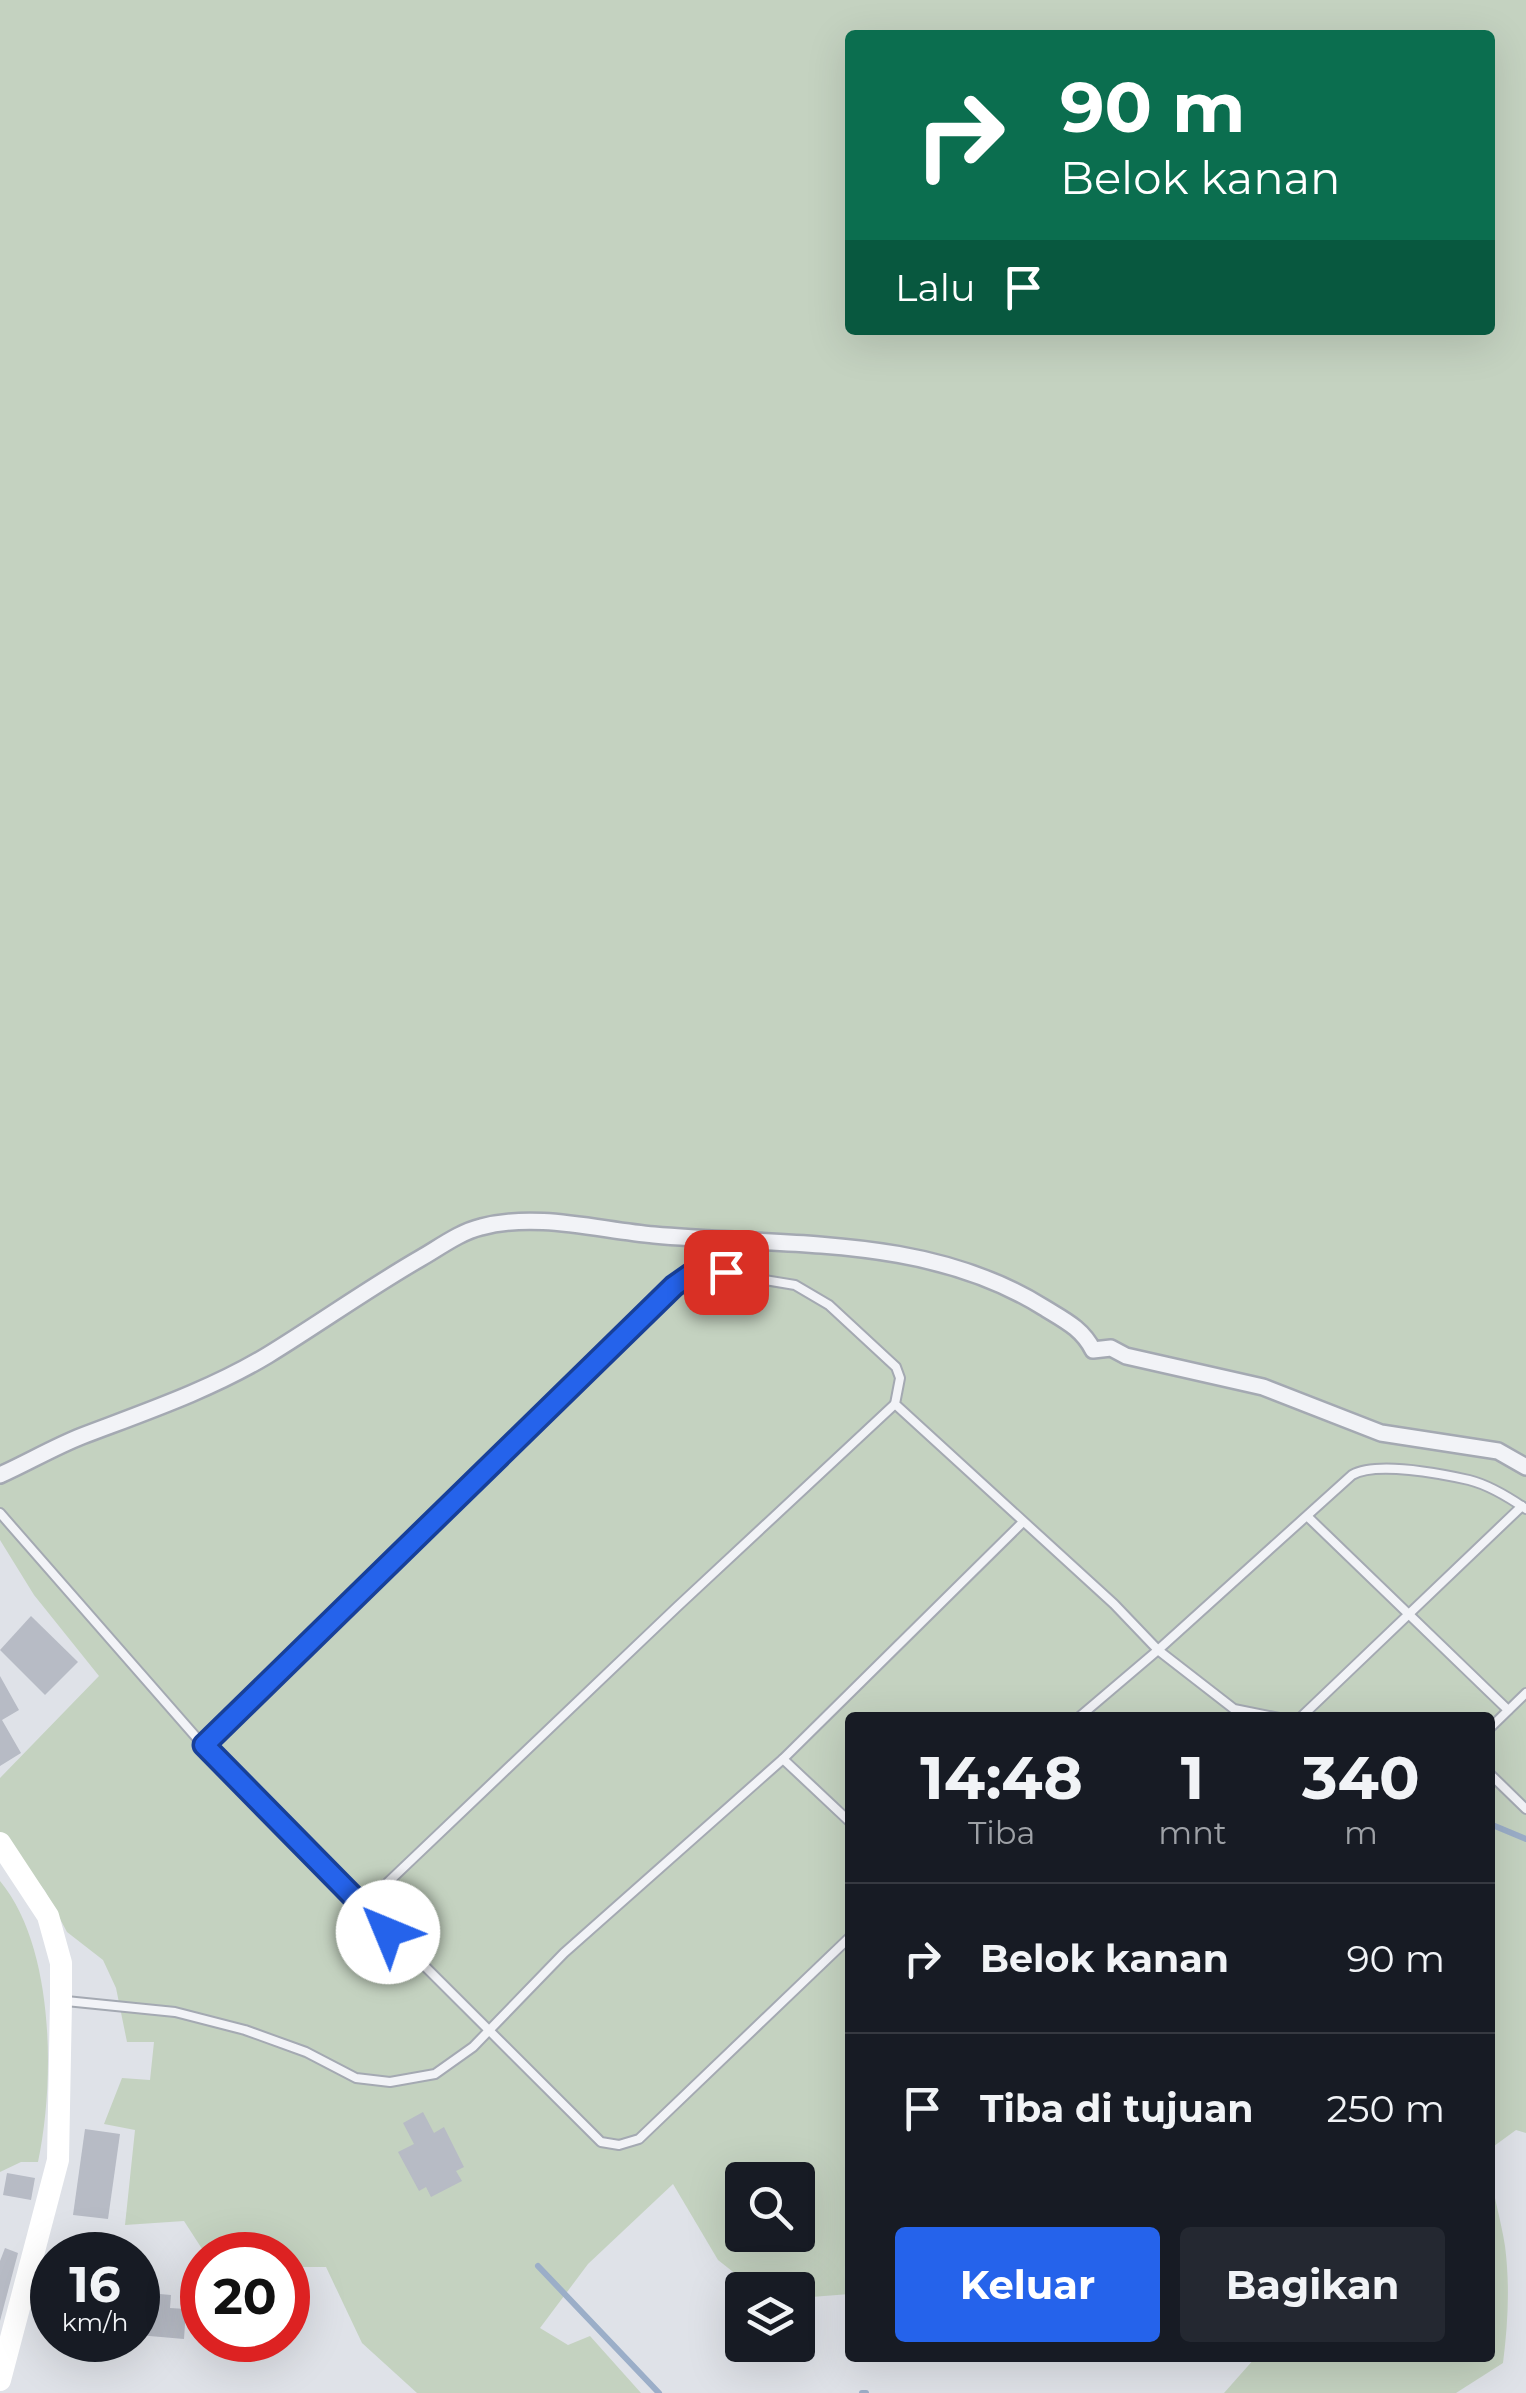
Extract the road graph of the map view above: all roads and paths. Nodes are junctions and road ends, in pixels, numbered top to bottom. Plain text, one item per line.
1 (895, 1404) junction
2 (1526, 1467) edge
3 (0, 1476) edge
4 (1524, 1507) edge
5 (0, 1513) edge
6 (1308, 1517) junction
7 (1022, 1523) junction
8 (1408, 1614) junction
9 (1158, 1650) junction
10 (1526, 1692) edge
11 (1508, 1710) junction
12 (1085, 1712) edge
13 (1249, 1712) edge
14 (1306, 1712) edge
15 (1495, 1723) edge
16 (204, 1745) junction
17 (784, 1759) junction
18 (1495, 1779) edge
19 (1526, 1808) edge
20 (845, 1817) edge
21 (0, 1843) edge
22 (362, 1907) junction
23 (845, 1942) edge
24 (62, 2001) junction
25 (488, 2031) junction
26 (0, 2380) edge

1 - 7 lane
1 - 16 lane
1 - 22 lane
2 - 3 street
4 - 6 lane
4 - 8 lane
5 - 16 lane
6 - 8 lane
6 - 9 lane
7 - 9 lane
7 - 17 lane
8 - 11 lane
8 - 14 lane
9 - 12 lane
9 - 13 lane
10 - 11 lane
11 - 15 lane
16 - 22 lane
17 - 20 lane
17 - 25 lane
18 - 19 lane
21 - 24 main road
22 - 25 lane
23 - 25 lane
24 - 25 lane
24 - 26 main road

